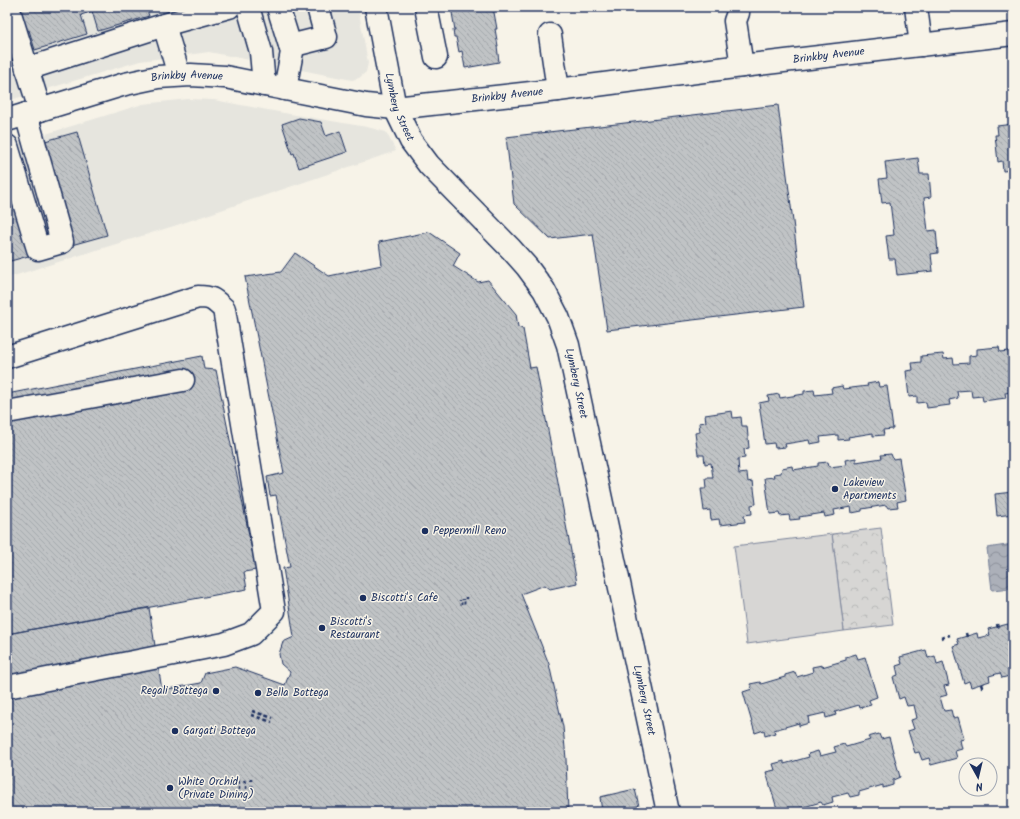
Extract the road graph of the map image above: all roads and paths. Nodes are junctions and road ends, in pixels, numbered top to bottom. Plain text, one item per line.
1 (8, 7) edge
2 (229, 7) edge
3 (248, 7) edge
4 (278, 7) edge
5 (318, 7) edge
6 (376, 7) edge
7 (426, 7) edge
8 (737, 7) edge
9 (916, 7) edge
10 (164, 25) junction
11 (1013, 34) edge
12 (550, 35) dead end
13 (920, 44) junction
14 (290, 46) junction
15 (436, 57) dead end
16 (742, 66) junction
17 (27, 69) junction
18 (179, 75) junction
19 (264, 85) junction
20 (285, 89) junction
21 (558, 90) junction
22 (395, 108) junction
23 (24, 114) edge
24 (7, 146) edge
25 (7, 357) edge
26 (183, 380) dead end
27 (7, 412) edge
28 (997, 624) dead end
29 (998, 628) dead end
30 (950, 635) dead end
31 (941, 638) dead end
32 (1011, 676) dead end
33 (1013, 681) edge
34 (981, 684) dead end
35 (7, 687) edge
36 (983, 690) dead end
37 (252, 711) dead end
38 (251, 715) dead end
39 (273, 718) dead end
40 (272, 722) dead end
41 (668, 812) edge

1 - 17 street
2 - 10 street
3 - 19 street
4 - 14 street
5 - 14 street
6 - 22 street, Lymbery Street
7 - 15 street
8 - 16 street
9 - 13 street
10 - 17 street
10 - 18 street
11 - 13 street, Brinkby Avenue
12 - 21 street
13 - 16 street, Brinkby Avenue
14 - 20 street
16 - 21 street, Brinkby Avenue
17 - 23 street
18 - 19 street, Brinkby Avenue
18 - 23 street, Brinkby Avenue
19 - 20 street, Brinkby Avenue
20 - 22 street, Brinkby Avenue
21 - 22 street, Brinkby Avenue
22 - 41 street, Lymbery Street
23 - 24 street
25 - 35 street
26 - 27 street
28 - 29 path
30 - 31 path
32 - 33 path
34 - 36 path
37 - 39 path
38 - 40 path

